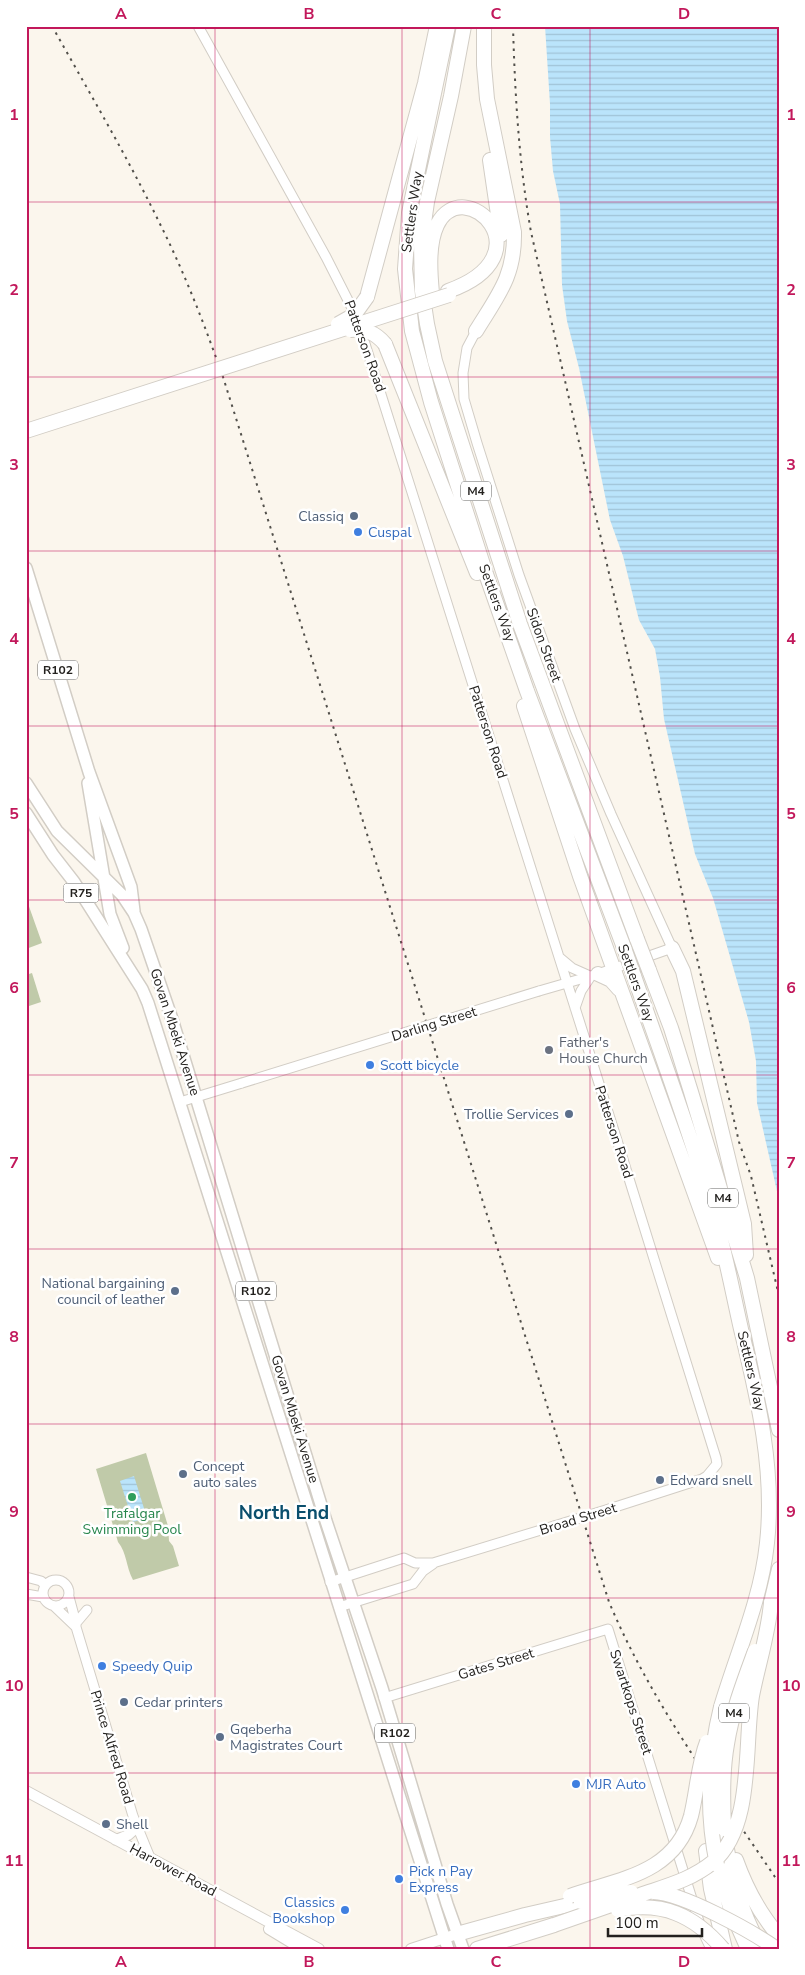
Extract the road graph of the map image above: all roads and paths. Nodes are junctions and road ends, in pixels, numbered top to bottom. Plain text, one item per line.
1 (198, 26) edge
2 (437, 26) edge
3 (448, 26) edge
4 (464, 26) edge
5 (484, 26) edge
6 (484, 65) junction
7 (449, 293) junction
8 (332, 326) junction
9 (476, 330) joint
10 (315, 339) junction
11 (435, 362) junction
12 (26, 423) edge
13 (26, 431) edge
14 (26, 568) edge
15 (512, 644) junction
16 (519, 668) junction
17 (89, 772) junction
18 (26, 783) edge
19 (26, 813) edge
20 (103, 875) junction
21 (135, 915) junction
22 (672, 948) junction
23 (559, 956) junction
24 (613, 968) junction
25 (133, 975) junction
26 (593, 975) junction
27 (567, 983) junction
28 (622, 992) junction
29 (575, 1008) junction
30 (195, 1097) junction
31 (180, 1102) junction
32 (747, 1278) junction
33 (735, 1304) junction
34 (779, 1430) edge
35 (717, 1464) joint
36 (434, 1563) junction
37 (779, 1569) edge
38 (26, 1577) edge
39 (346, 1577) junction
40 (330, 1582) junction
41 (45, 1584) junction
42 (26, 1594) edge
43 (69, 1597) junction
44 (43, 1598) junction
45 (354, 1602) junction
46 (771, 1603) junction
47 (54, 1606) junction
48 (339, 1607) junction
49 (88, 1610) dead end
50 (76, 1625) junction
51 (608, 1629) joint
52 (384, 1698) junction
53 (721, 1707) junction
54 (706, 1742) junction
55 (26, 1791) edge
56 (26, 1798) edge
57 (137, 1827) junction
58 (116, 1840) junction
59 (151, 1861) junction
60 (728, 1866) junction
61 (572, 1900) junction
62 (554, 1925) junction
63 (779, 1936) edge
64 (450, 1941) edge
65 (715, 1948) edge
66 (302, 1949) edge
67 (319, 1949) edge
68 (411, 1949) edge
69 (463, 1949) edge
70 (478, 1949) edge
71 (748, 1949) edge
72 (762, 1949) edge
73 (777, 1949) edge

1 - 23 street, Patterson Road
2 - 8 highway, bridge
3 - 15 highway, Settlers Way / M4
4 - 11 highway, Settlers Way / M4
5 - 6 highway
6 - 7 highway
6 - 9 highway
7 - 8 highway, bridge
7 - 10 highway, bridge
7 - 11 highway
8 - 12 highway
9 - 22 street, Sidon Street
10 - 13 highway, bridge
10 - 15 highway, bridge
11 - 32 highway, Settlers Way / M4, bridge
14 - 17 main road, R102
15 - 16 highway, Settlers Way / M4
16 - 24 highway
16 - 33 highway, Settlers Way / M4, bridge
17 - 20 main road, R102
17 - 21 main road, R102
18 - 20 main road, R75
19 - 25 main road, R75
20 - 21 main road, R75
20 - 25 main road, R102
21 - 30 main road, Govan Mbeki Avenue / R102
22 - 24 street, Darling Street
22 - 32 highway
23 - 26 street
23 - 27 street, Patterson Road
24 - 26 street, Darling Street
24 - 28 highway
25 - 31 main road, Govan Mbeki Avenue / R102
26 - 27 street, Darling Street
26 - 28 highway
26 - 29 street
27 - 29 street, Patterson Road
27 - 30 street, Darling Street, bridge
28 - 33 highway
29 - 35 street, Patterson Road
30 - 31 street, Darling Street
30 - 39 main road, Govan Mbeki Avenue / R102
31 - 40 main road, Govan Mbeki Avenue / R102
32 - 34 highway, Settlers Way / M4
33 - 53 highway, Settlers Way / M4
35 - 36 street, Broad Street, bridge
36 - 39 street, Broad Street
36 - 45 street, Broad Street
37 - 46 highway, M4
38 - 41 street
39 - 40 street, Broad Street
39 - 45 main road, Govan Mbeki Avenue / R102
40 - 48 main road, Govan Mbeki Avenue / R102
41 - 43 street
41 - 44 street
42 - 44 street
43 - 47 street
43 - 50 street, Prince Alfred Road
44 - 47 street
45 - 48 street, Broad Street
45 - 52 main road, Govan Mbeki Avenue / R102
46 - 60 highway, M4, bridge
46 - 62 highway, bridge
47 - 50 street, Prince Alfred Road
48 - 64 main road, Govan Mbeki Avenue / R102
49 - 50 street
50 - 57 street, Prince Alfred Road
51 - 52 street, Gates Street
51 - 65 street, Swartkops Street
52 - 64 main road, Govan Mbeki Avenue / R102
53 - 54 highway
53 - 60 highway, Settlers Way / M4, bridge
54 - 61 highway, bridge
54 - 65 highway, bridge
55 - 58 main road, Harrower Road
56 - 59 main road, Harrower Road
57 - 58 main road
57 - 59 street, Prince Alfred Road
58 - 59 main road, Harrower Road
59 - 66 main road, Harrower Road
59 - 67 main road, Harrower Road
60 - 63 highway
60 - 71 highway, Settlers Way / M4
60 - 72 highway, Settlers Way / M4
61 - 64 highway
61 - 73 highway, bridge
62 - 65 highway, bridge
62 - 70 highway
64 - 68 main road
64 - 69 main road, Govan Mbeki Avenue / R102

